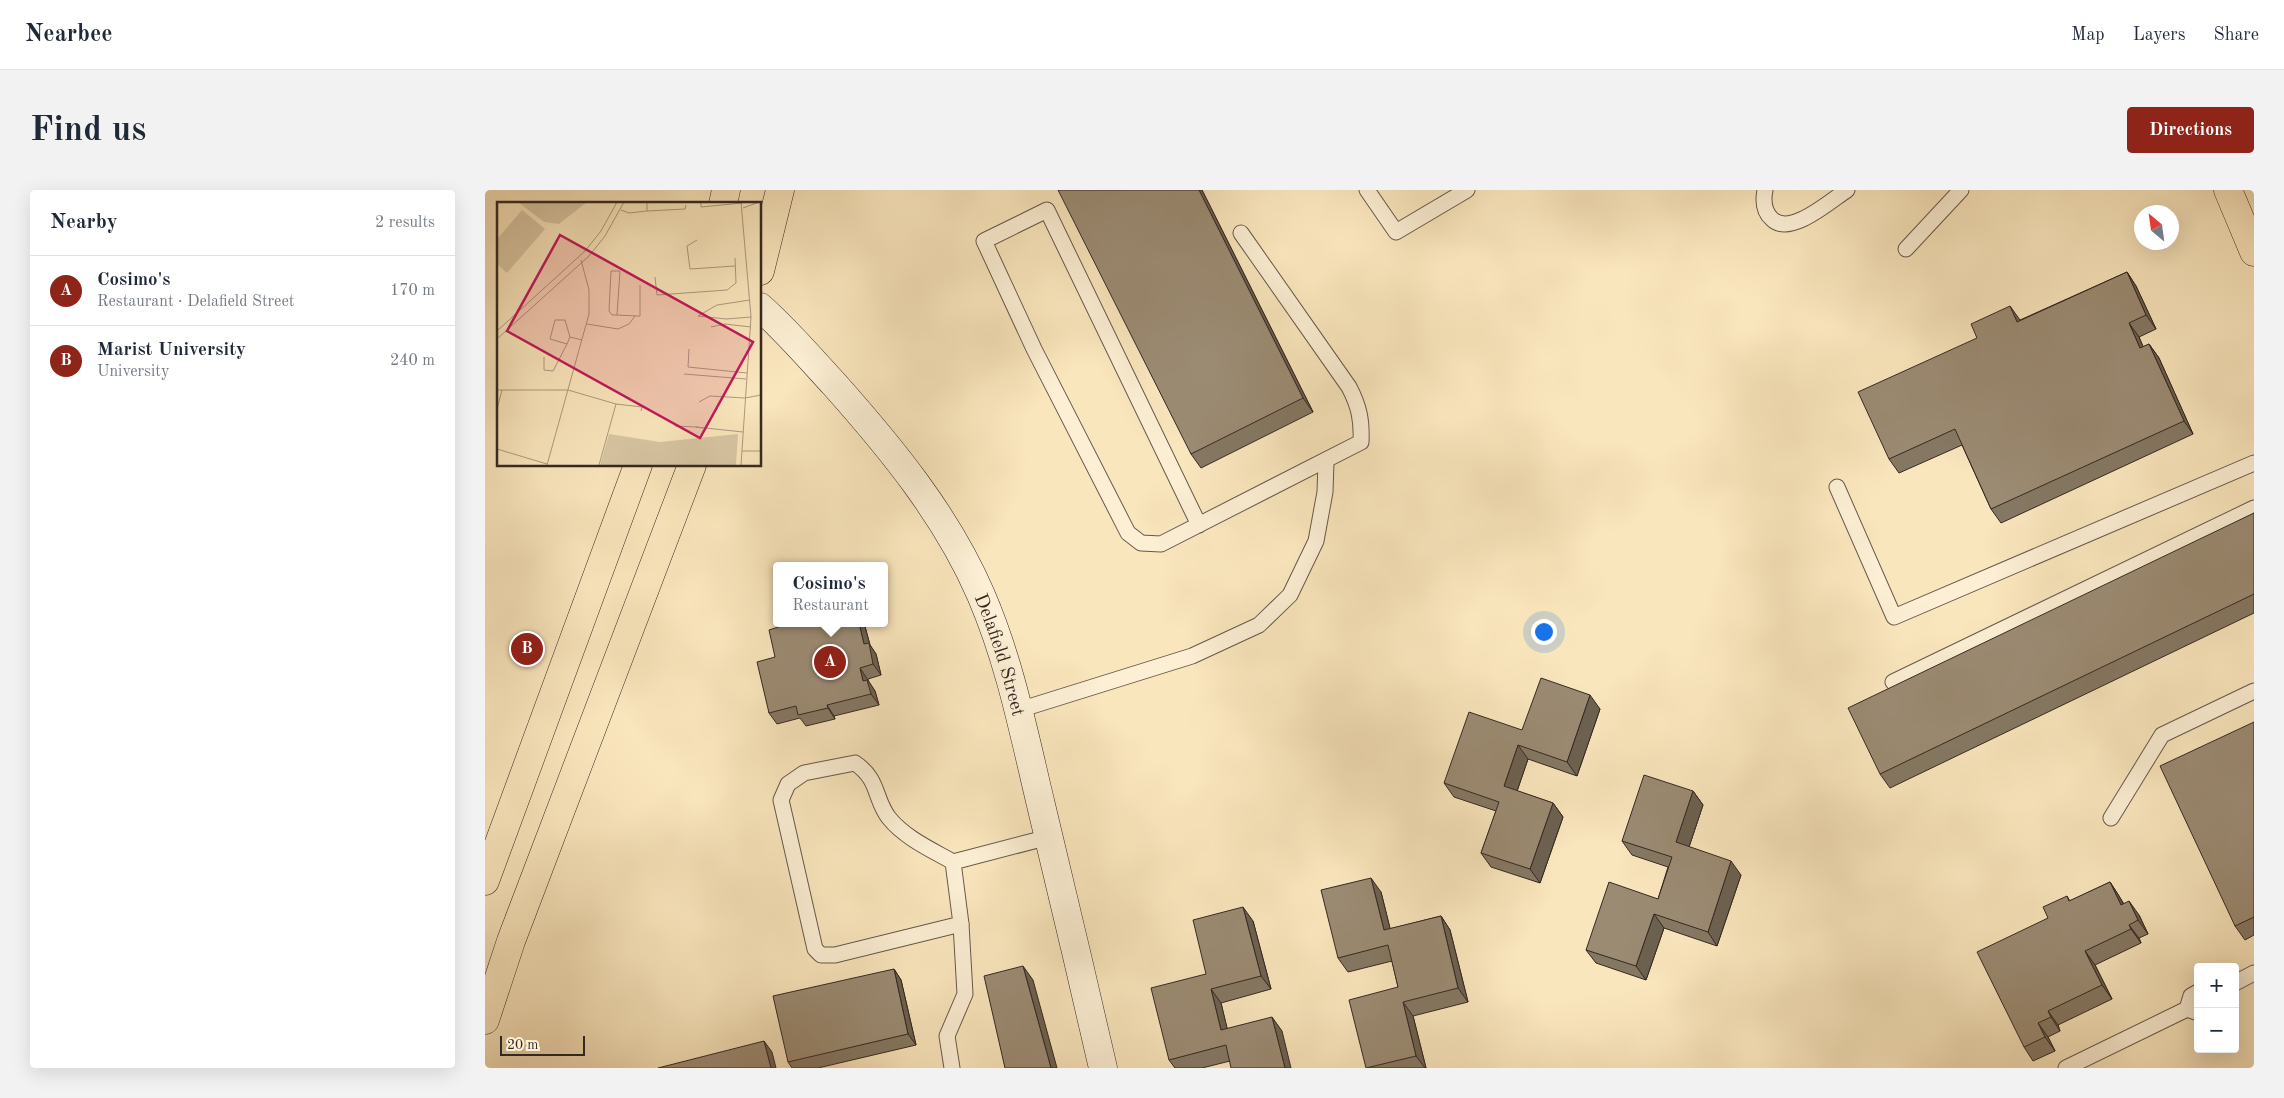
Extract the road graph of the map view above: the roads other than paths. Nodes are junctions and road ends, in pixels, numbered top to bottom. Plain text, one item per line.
1 (780, 190) edge
2 (1367, 190) edge
3 (1467, 190) edge
4 (1765, 190) edge
5 (1847, 190) edge
6 (1961, 190) edge
7 (2227, 190) edge
8 (1241, 233) dead end
9 (1906, 249) dead end
10 (2254, 252) edge
11 (761, 267) edge
12 (761, 308) edge
13 (1326, 462) junction
14 (2254, 463) edge
15 (638, 466) edge
16 (692, 466) edge
17 (1837, 487) dead end
18 (2254, 508) edge
19 (1199, 525) junction
20 (1893, 682) dead end
21 (2254, 691) edge
22 (1019, 710) junction
23 (2111, 818) dead end
24 (1049, 837) junction
25 (953, 862) junction
26 (485, 881) edge
27 (961, 924) junction
28 (2254, 973) edge
29 (2239, 981) edge
30 (2194, 994) edge
31 (2192, 1011) edge
32 (485, 1020) edge
33 (952, 1068) edge
34 (1103, 1068) edge
35 (2066, 1068) edge

1 - 11 main road
2 - 3 lane
4 - 5 lane
6 - 9 lane
7 - 10 main road
8 - 13 lane
12 - 22 street, Delafield Street
13 - 19 lane
13 - 22 lane
14 - 17 lane
15 - 26 main road
16 - 32 main road
18 - 20 lane
19 - 19 lane
21 - 23 lane
22 - 24 street, Delafield Street
24 - 25 lane
24 - 34 street, Delafield Street
25 - 27 lane
25 - 27 lane
27 - 33 lane
28 - 29 lane
30 - 31 lane
31 - 35 lane

